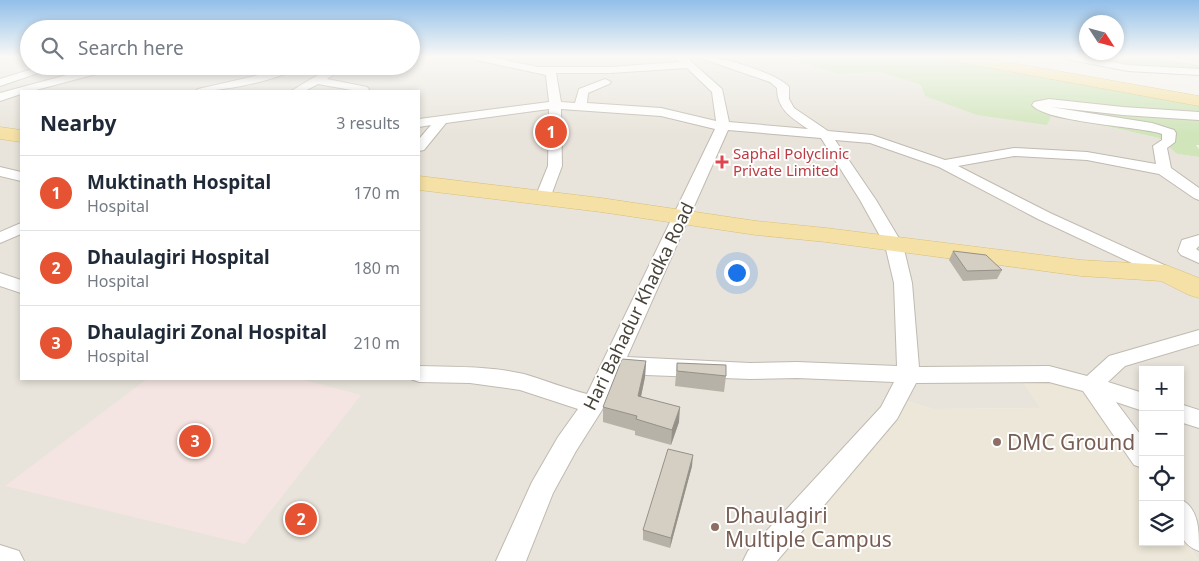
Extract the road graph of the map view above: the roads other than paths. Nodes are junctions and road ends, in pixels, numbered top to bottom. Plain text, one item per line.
1 (48, 83) edge
2 (73, 83) edge
3 (238, 83) edge
4 (311, 83) edge
5 (333, 83) edge
6 (552, 83) edge
7 (602, 83) edge
8 (711, 83) edge
9 (778, 83) edge
10 (1105, 83) edge
11 (363, 89) dead end
12 (26, 90) edge
13 (66, 90) dead end
14 (207, 90) edge
15 (299, 90) edge
16 (20, 92) edge
17 (0, 98) edge
18 (1199, 101) edge
19 (555, 105) junction
20 (580, 106) junction
21 (1199, 116) edge
22 (442, 120) junction
23 (420, 123) edge
24 (723, 126) junction
25 (0, 133) edge
26 (825, 135) junction
27 (20, 136) edge
28 (420, 146) edge
29 (944, 164) junction
30 (1164, 170) junction
31 (0, 171) edge
32 (20, 177) edge
33 (420, 183) edge
34 (1199, 195) edge
35 (543, 198) junction
36 (681, 217) junction
37 (20, 228) edge
38 (0, 238) edge
39 (1199, 240) edge
40 (894, 245) junction
41 (1199, 258) edge
42 (1166, 273) junction
43 (0, 280) edge
44 (20, 287) edge
45 (1199, 289) edge
46 (1199, 338) edge
47 (612, 363) junction
48 (420, 374) edge
49 (909, 375) junction
50 (1091, 385) junction
51 (1139, 401) edge
52 (594, 404) junction
53 (1184, 414) edge
54 (1199, 419) edge
55 (1142, 456) edge
56 (1184, 517) edge
57 (1199, 538) edge
58 (0, 559) edge
59 (9, 561) edge
60 (511, 561) edge
61 (758, 561) edge

1 - 12 street
2 - 13 street
3 - 14 street
4 - 15 street
5 - 11 street
6 - 19 street
7 - 20 street
8 - 24 street
9 - 26 street
10 - 18 main road
16 - 17 street
19 - 20 street
19 - 22 street
19 - 35 street
20 - 24 street
21 - 30 street
22 - 23 street
22 - 28 street
24 - 26 street
24 - 36 street, Hari Bahadur Khadka Road
25 - 27 main road
26 - 29 street
26 - 40 street
29 - 30 street
29 - 42 street
30 - 34 street
31 - 32 street
33 - 35 main road
35 - 36 main road
36 - 40 main road
36 - 47 street, Hari Bahadur Khadka Road
37 - 38 street
39 - 41 street
40 - 42 main road
40 - 49 street
42 - 45 main road
43 - 44 street
46 - 50 street
47 - 49 street
47 - 52 street, Hari Bahadur Khadka Road
48 - 52 street
49 - 50 street
49 - 61 street
50 - 51 street
50 - 55 street
52 - 60 street, Hari Bahadur Khadka Road
53 - 54 street
56 - 57 street
58 - 59 street

